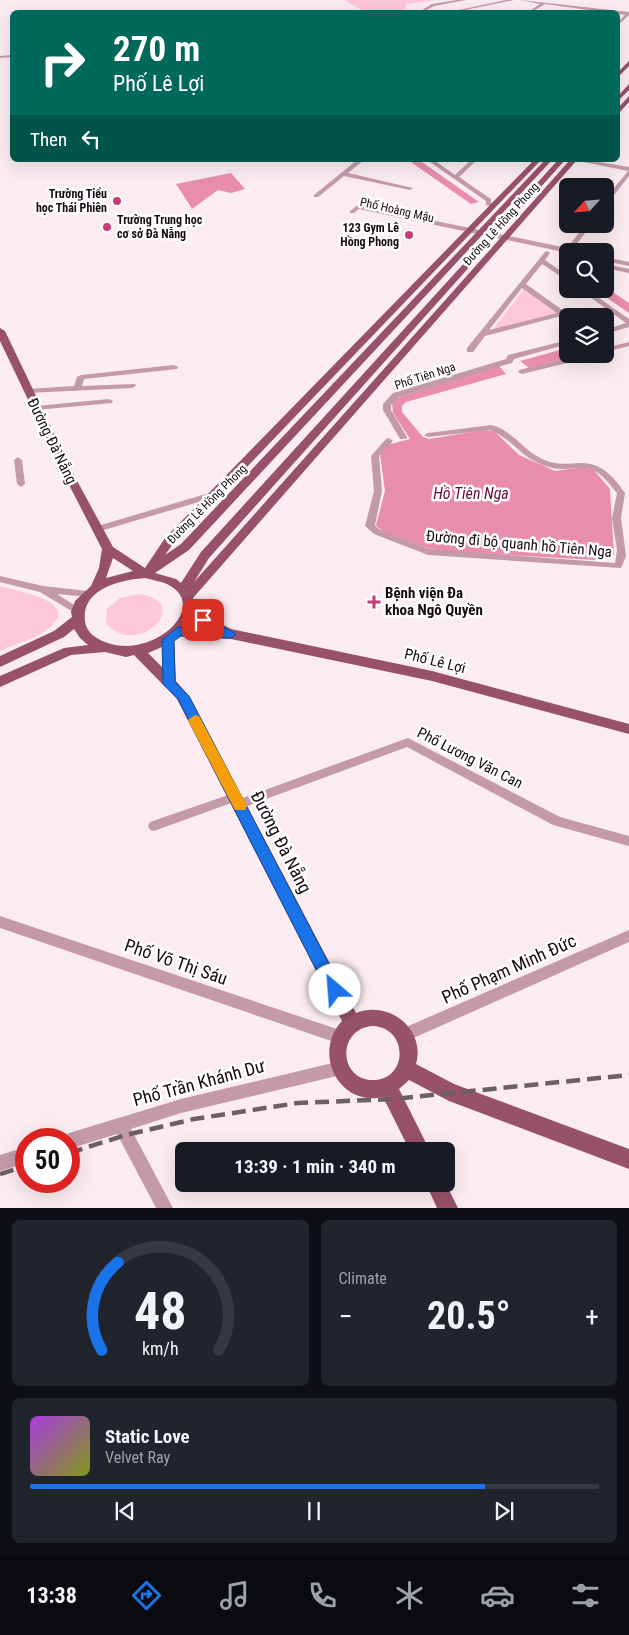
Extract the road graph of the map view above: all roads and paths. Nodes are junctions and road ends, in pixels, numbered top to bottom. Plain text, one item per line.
1 (464, 0) edge
2 (512, 0) edge
3 (522, 0) edge
4 (600, 0) edge
5 (608, 0) edge
6 (544, 3) junction
7 (433, 5) junction
8 (424, 10) edge
9 (450, 10) edge
10 (458, 10) edge
11 (534, 10) edge
12 (604, 10) edge
13 (629, 13) edge
14 (620, 22) edge
15 (629, 63) edge
16 (620, 73) edge
17 (629, 74) edge
18 (620, 83) dead end
19 (629, 86) edge
20 (620, 97) edge
21 (629, 98) edge
22 (620, 109) edge
23 (359, 162) edge
24 (425, 162) edge
25 (433, 162) edge
26 (472, 162) edge
27 (536, 162) edge
28 (547, 162) edge
29 (560, 162) edge
30 (574, 162) edge
31 (586, 162) edge
32 (629, 171) edge
33 (344, 174) junction
34 (456, 178) junction
35 (410, 188) dead end
36 (614, 191) edge
37 (316, 196) dead end
38 (490, 205) junction
39 (466, 233) junction
40 (485, 237) junction
41 (504, 241) junction
42 (559, 249) edge
43 (544, 257) junction
44 (559, 258) edge
45 (614, 261) edge
46 (629, 264) edge
47 (559, 268) edge
48 (614, 268) edge
49 (559, 271) edge
50 (629, 272) edge
51 (522, 285) junction
52 (594, 298) edge
53 (602, 298) edge
54 (559, 312) edge
55 (629, 316) edge
56 (559, 317) edge
57 (629, 323) edge
58 (378, 326) junction
59 (614, 329) edge
60 (390, 330) junction
61 (629, 330) edge
62 (0, 331) edge
63 (484, 334) junction
64 (614, 334) edge
65 (559, 344) edge
66 (629, 344) edge
67 (614, 347) edge
68 (559, 348) edge
69 (470, 350) dead end
70 (509, 362) junction
71 (559, 362) edge
72 (174, 367) dead end
73 (522, 372) dead end
74 (132, 386) dead end
75 (78, 388) junction
76 (28, 391) junction
77 (110, 401) dead end
78 (36, 408) junction
79 (276, 432) junction
80 (428, 435) dead end
81 (290, 436) junction
82 (403, 437) dead end
83 (308, 441) junction
84 (389, 442) dead end
85 (322, 444) junction
86 (18, 460) dead end
87 (21, 484) dead end
88 (216, 494) junction
89 (97, 529) junction
90 (185, 547) junction
91 (108, 549) junction
92 (205, 555) junction
93 (145, 574) junction
94 (0, 579) edge
95 (43, 589) junction
96 (92, 590) junction
97 (184, 593) junction
98 (189, 612) junction
99 (77, 616) junction
100 (231, 634) junction
101 (173, 636) junction
102 (106, 648) junction
103 (137, 650) junction
104 (0, 662) edge
105 (0, 682) edge
106 (169, 684) junction
107 (629, 729) edge
108 (237, 800) junction
109 (154, 826) dead end
110 (629, 841) edge
111 (0, 922) edge
112 (629, 936) edge
113 (352, 1023) junction
114 (404, 1035) junction
115 (340, 1037) junction
116 (341, 1068) junction
117 (406, 1069) junction
118 (388, 1086) junction
119 (121, 1125) junction
120 (80, 1138) edge
121 (416, 1142) edge
122 (15, 1158) edge
123 (629, 1159) edge
124 (0, 1163) edge
125 (440, 1192) edge
126 (166, 1208) edge
127 (448, 1208) edge

1 - 7 street
2 - 10 street
3 - 6 street
4 - 5 street
6 - 11 street
6 - 12 street
7 - 8 street
7 - 9 street
13 - 14 street
15 - 16 main road
17 - 18 main road
19 - 20 main road
21 - 22 main road
23 - 33 street
24 - 38 street
25 - 34 street
26 - 34 street
27 - 38 main road, Đường Lê Hồng Phong
28 - 40 main road, Đường Lê Hồng Phong
29 - 40 main road, Đường Lê Hồng Phong
30 - 41 main road, Đường Lê Hồng Phong
31 - 32 street
32 - 36 street
33 - 35 street
33 - 37 street
34 - 38 street
38 - 39 main road, Đường Lê Hồng Phong
39 - 39 street, Phố Hoàng Mậu
39 - 40 street, Phố Hoàng Mậu
39 - 58 main road, Đường Lê Hồng Phong
40 - 41 street, Phố Hoàng Mậu
40 - 60 main road, Đường Lê Hồng Phong
40 - 83 main road, Đường Lê Hồng Phong
41 - 42 street, Phố Hoàng Mậu
41 - 43 street, Phố Hoàng Mậu
41 - 85 main road, Đường Lê Hồng Phong
43 - 44 street, Phố Hoàng Mậu
43 - 47 street
43 - 49 street
43 - 51 street
45 - 46 street
48 - 50 street
51 - 54 street
51 - 63 street
52 - 57 street
53 - 55 street
56 - 63 street
57 - 59 street
58 - 60 main road
58 - 79 main road, Đường Lê Hồng Phong
60 - 81 main road, Đường Lê Hồng Phong
61 - 64 street
62 - 76 main road, Đường Đà Nẵng
63 - 69 street
65 - 70 street, Phố Tiên Nga
66 - 67 street
68 - 70 street, Phố Tiên Nga
70 - 82 street, Phố Tiên Nga
71 - 73 street
72 - 75 street
74 - 75 street
75 - 76 street
76 - 78 main road, Đường Đà Nẵng
77 - 78 street
78 - 89 main road, Đường Đà Nẵng
79 - 81 main road
79 - 88 main road, Đường Lê Hồng Phong
80 - 84 street, Đường đi bộ quanh hồ Tiên Nga
81 - 90 main road, Đường Lê Hồng Phong
83 - 85 main road
83 - 92 main road, Đường Lê Hồng Phong
85 - 97 main road, Đường Lê Hồng Phong
86 - 87 street
88 - 89 street
88 - 93 main road, Đường Lê Hồng Phong
89 - 91 main road, Đường Đà Nẵng
90 - 92 main road
90 - 93 main road, Đường Lê Hồng Phong
91 - 93 main road, Đường Đà Nẵng
91 - 96 main road
92 - 97 main road, Đường Lê Hồng Phong
93 - 96 main road
93 - 97 main road
94 - 95 street
95 - 96 street
95 - 99 street
96 - 99 main road
97 - 98 main road
98 - 100 main road, Phố Lê Lợi
98 - 101 main road
99 - 102 main road
99 - 104 main road
100 - 101 main road, Phố Lê Lợi
100 - 107 main road, Phố Lê Lợi
101 - 103 main road
101 - 106 main road
102 - 103 main road
102 - 105 main road
103 - 106 main road, Đường Đà Nẵng
106 - 108 main road, Đường Đà Nẵng
108 - 109 street, Phố Lương Văn Can
108 - 110 street, Phố Lương Văn Can
108 - 113 main road, Đường Đà Nẵng
111 - 115 street, Phố Võ Thị Sáu
112 - 114 street, Phố Phạm Minh Đức
113 - 114 main road
113 - 115 main road
114 - 117 main road
115 - 116 main road
116 - 118 main road
116 - 119 street, Phố Trần Khánh Dư
117 - 118 main road
117 - 123 main road
118 - 121 main road
119 - 120 street, Phố Trần Khánh Dư
119 - 126 street
122 - 124 street
125 - 127 main road

